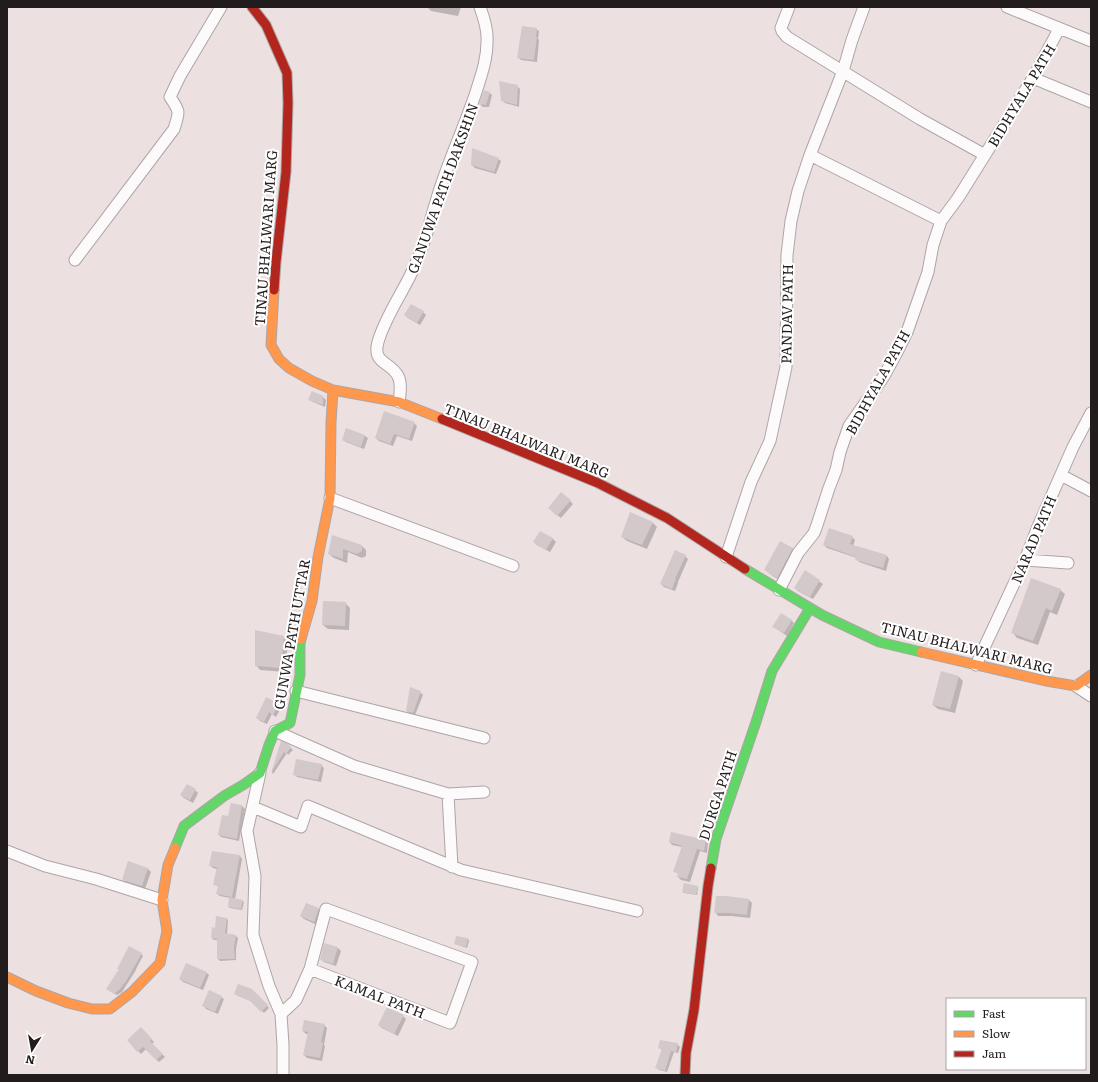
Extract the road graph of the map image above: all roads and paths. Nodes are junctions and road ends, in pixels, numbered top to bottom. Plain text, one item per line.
1 (221, 7) edge
2 (252, 7) edge
3 (480, 7) edge
4 (789, 7) edge
5 (864, 7) edge
6 (1007, 7) edge
7 (1059, 29) junction
8 (1091, 41) edge
9 (843, 71) junction
10 (1033, 78) junction
11 (1091, 102) edge
12 (810, 155) junction
13 (985, 155) junction
14 (941, 221) junction
15 (75, 260) dead end
16 (333, 390) junction
17 (399, 402) junction
18 (1091, 413) edge
19 (1061, 474) junction
20 (1091, 491) edge
21 (330, 498) junction
22 (726, 557) junction
23 (1025, 560) junction
24 (1068, 563) dead end
25 (513, 566) dead end
26 (778, 590) junction
27 (810, 608) junction
28 (976, 665) junction
29 (1091, 675) edge
30 (1076, 686) junction
31 (296, 691) junction
32 (1091, 696) edge
33 (275, 731) junction
34 (484, 738) dead end
35 (260, 773) junction
36 (484, 792) dead end
37 (448, 794) junction
38 (253, 807) junction
39 (7, 851) edge
40 (452, 867) junction
41 (162, 900) junction
42 (637, 911) dead end
43 (310, 969) junction
44 (7, 977) edge
45 (281, 1014) junction
46 (283, 1075) edge
47 (685, 1075) edge

1 - 15 street
2 - 16 street, TINAU BHALWARI MARG
3 - 17 street, GANUWA PATH DAKSHIN
4 - 9 street
5 - 9 street, PANDAV PATH
6 - 7 street
7 - 8 street
7 - 10 street, BIDHYALA PATH
9 - 12 street, PANDAV PATH
9 - 13 street
10 - 11 street
10 - 13 street, BIDHYALA PATH
12 - 14 street
12 - 22 street, PANDAV PATH
13 - 14 street, BIDHYALA PATH
14 - 26 street, BIDHYALA PATH
16 - 17 street, TINAU BHALWARI MARG
16 - 21 street, GUNWA PATH UTTAR
17 - 22 street, TINAU BHALWARI MARG
18 - 19 street, NARAD PATH
19 - 20 street
19 - 23 street, NARAD PATH
21 - 25 street
21 - 31 street, GUNWA PATH UTTAR
22 - 26 street, TINAU BHALWARI MARG
23 - 24 street
23 - 28 street, NARAD PATH
26 - 27 street, TINAU BHALWARI MARG
27 - 28 street, TINAU BHALWARI MARG
27 - 47 street, DURGA PATH
28 - 30 street, TINAU BHALWARI MARG
29 - 30 street
30 - 32 street
31 - 33 street, GUNWA PATH UTTAR
31 - 34 street
33 - 35 street
33 - 37 street
35 - 38 street
35 - 41 street
36 - 37 street
37 - 40 street
38 - 40 street
38 - 45 street
39 - 41 street
40 - 42 street
41 - 44 street
43 - 43 street, KAMAL PATH
43 - 45 street
45 - 46 street

